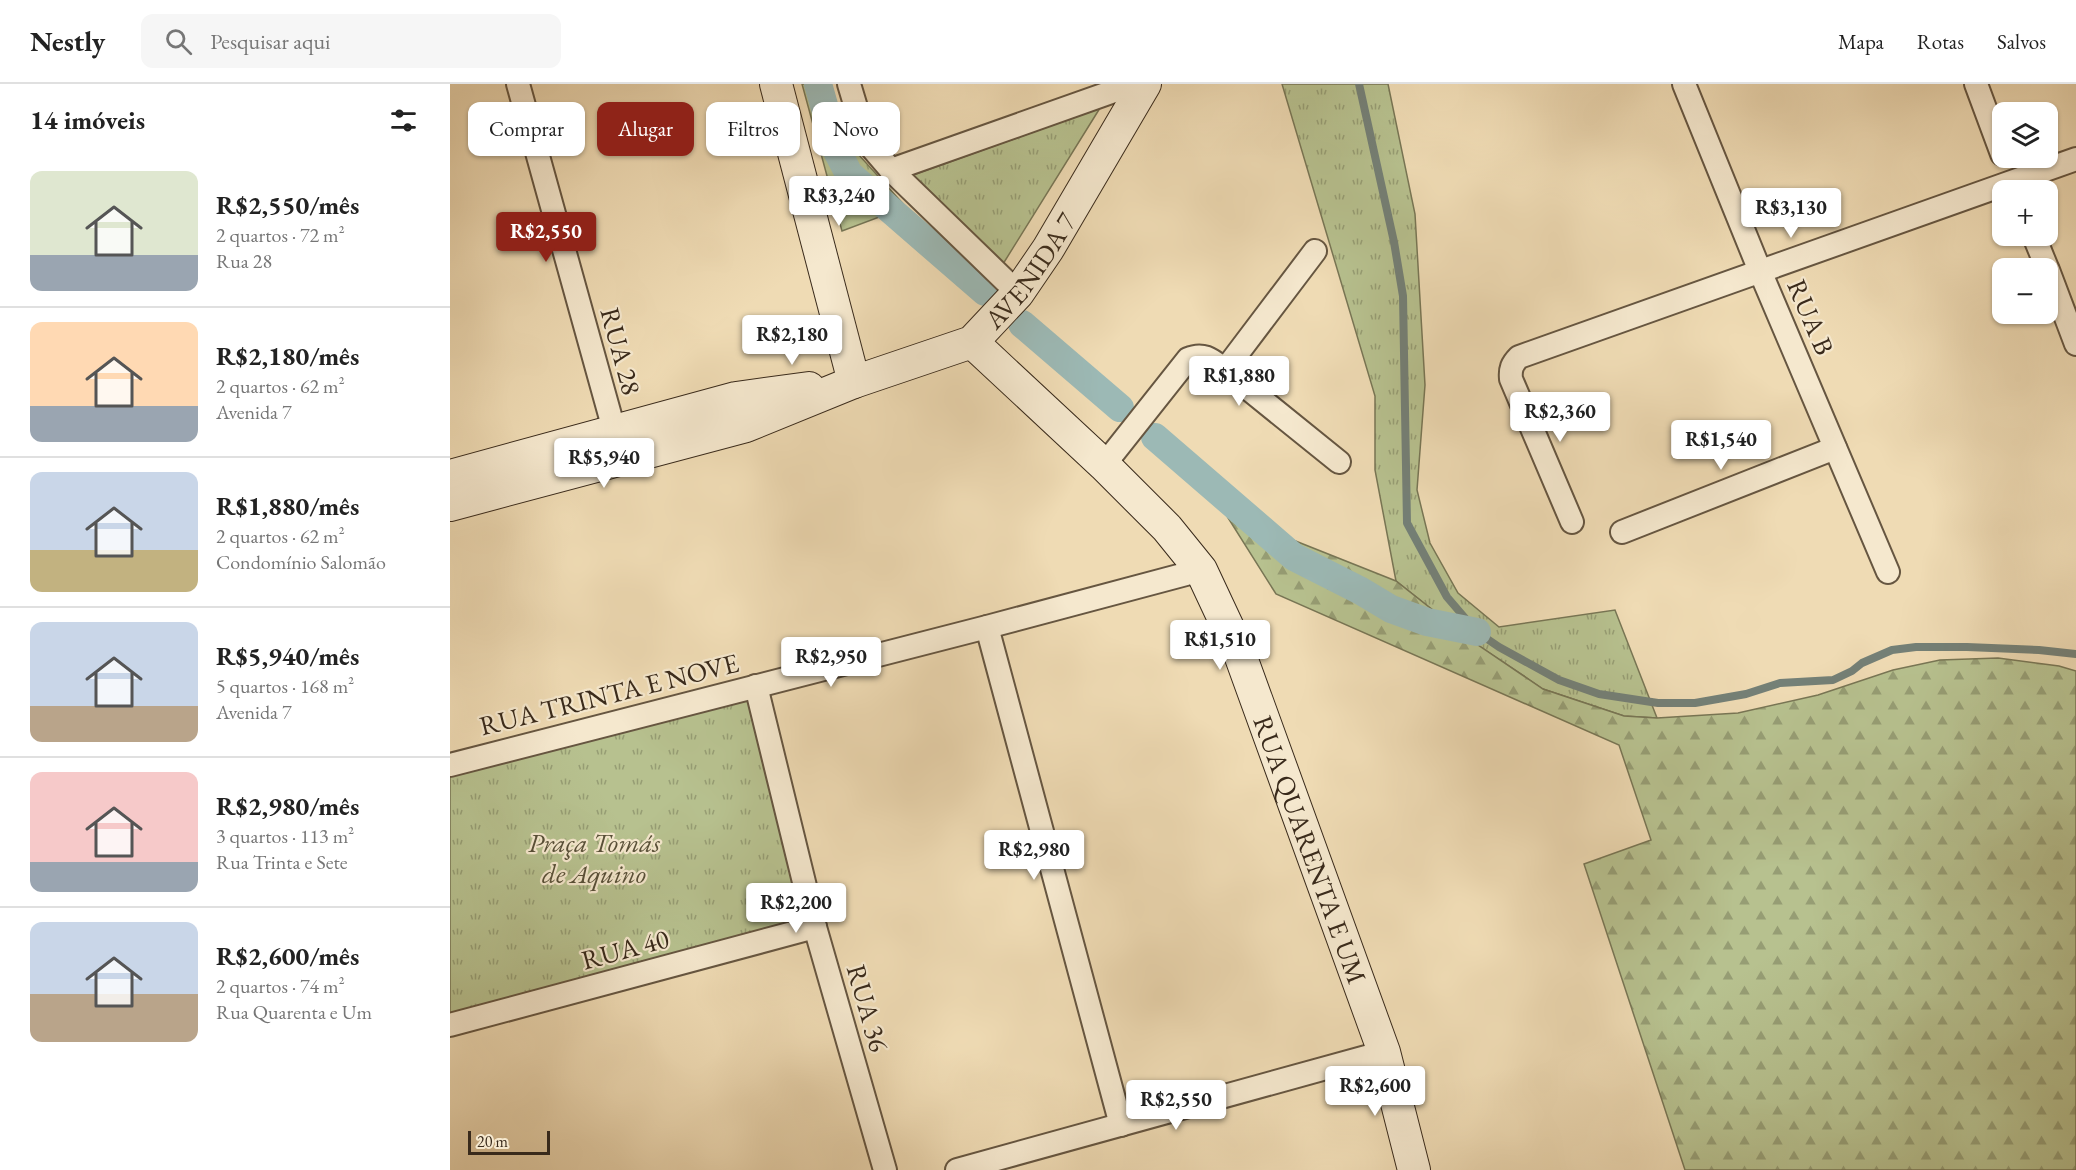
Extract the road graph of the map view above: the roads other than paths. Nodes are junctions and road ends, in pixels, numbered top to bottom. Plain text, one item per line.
1 (518, 84) edge
2 (776, 84) edge
3 (849, 84) edge
4 (1134, 84) edge
5 (1145, 84) edge
6 (1684, 84) edge
7 (1976, 84) edge
8 (1992, 127) edge
9 (2076, 159) edge
10 (891, 170) junction
11 (2029, 180) edge
12 (1992, 194) edge
13 (1315, 251) dead end
14 (1760, 271) junction
15 (1018, 293) junction
16 (2058, 297) edge
17 (972, 342) junction
18 (2076, 344) edge
19 (1225, 370) junction
20 (854, 382) junction
21 (618, 445) junction
22 (1835, 448) junction
23 (1339, 462) dead end
24 (1104, 465) junction
25 (450, 476) edge
26 (450, 505) edge
27 (1572, 522) dead end
28 (1622, 532) dead end
29 (1201, 570) junction
30 (1888, 572) dead end
31 (987, 627) junction
32 (756, 686) junction
33 (450, 765) edge
34 (815, 927) junction
35 (450, 1025) edge
36 (1384, 1052) junction
37 (1121, 1125) junction
38 (885, 1170) edge
39 (957, 1170) edge
40 (1414, 1170) edge

1 - 21 street, RUA 28
2 - 20 street
3 - 10 street
4 - 10 street
5 - 15 street, AVENIDA 7
6 - 14 street, RUA B
7 - 8 street
9 - 11 street
10 - 15 street
12 - 14 street
13 - 19 street
14 - 22 street, RUA B
14 - 27 street
15 - 17 street, AVENIDA 7
16 - 18 street
17 - 20 street, AVENIDA 7
17 - 24 street, RUA QUARENTA E UM
19 - 23 street
19 - 24 street
20 - 21 street, AVENIDA 7
21 - 25 street, AVENIDA 7
21 - 26 street, AVENIDA 7
22 - 28 street
22 - 30 street, RUA B
24 - 29 street, RUA QUARENTA E UM
29 - 31 street, RUA TRINTA E NOVE
29 - 36 street, RUA QUARENTA E UM
31 - 32 street, RUA TRINTA E NOVE
31 - 37 street
32 - 33 street, RUA TRINTA E NOVE
32 - 34 street, RUA 36
34 - 35 street, RUA 40
34 - 38 street, RUA 36
36 - 37 street
36 - 40 street, RUA QUARENTA E UM
37 - 39 street

